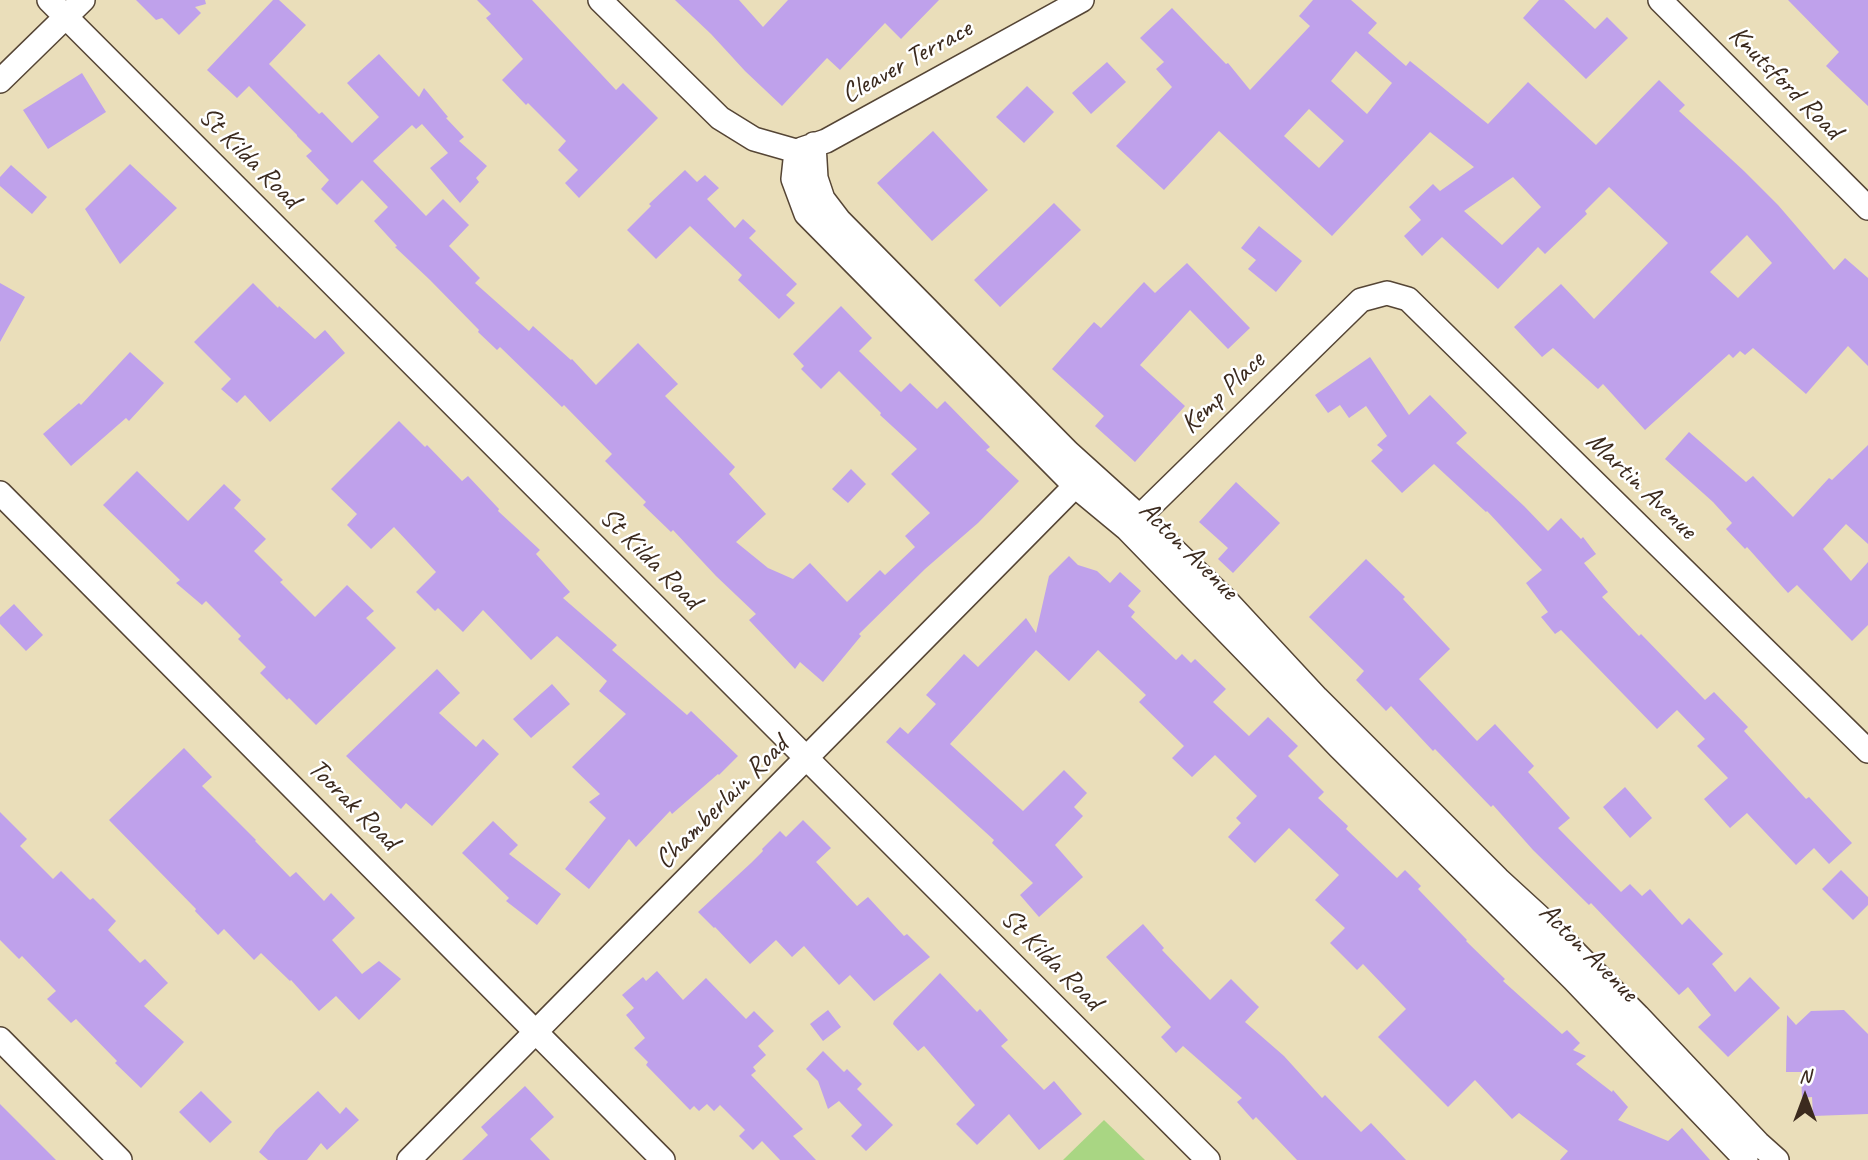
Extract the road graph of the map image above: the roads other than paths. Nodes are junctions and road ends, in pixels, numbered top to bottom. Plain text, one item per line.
1 (49, 0) edge
2 (83, 0) edge
3 (600, 0) edge
4 (1082, 0) edge
5 (1660, 0) edge
6 (66, 18) junction
7 (0, 81) edge
8 (805, 148) junction
9 (1868, 208) edge
10 (1361, 300) joint
11 (1075, 486) junction
12 (0, 493) edge
13 (1133, 523) junction
14 (1868, 751) edge
15 (808, 758) junction
16 (537, 1031) junction
17 (0, 1039) edge
18 (120, 1160) edge
19 (409, 1160) edge
20 (663, 1160) edge
21 (1208, 1160) edge
22 (1746, 1160) edge
23 (1777, 1160) edge

1 - 6 street, St Kilda Road
2 - 6 street
3 - 8 street
4 - 8 street, Cleaver Terrace
5 - 9 street, Knutsford Road
6 - 7 street
6 - 15 street, St Kilda Road
8 - 11 street, Acton Avenue
8 - 13 street, Acton Avenue
10 - 13 street, Kemp Place
10 - 14 street, Martin Avenue
11 - 13 street, Acton Avenue
11 - 15 street, Chamberlain Road
12 - 16 street, Toorak Road
13 - 22 street, Acton Avenue
13 - 23 street, Acton Avenue
15 - 16 street, Chamberlain Road
15 - 21 street, St Kilda Road
16 - 19 street, Chamberlain Road
16 - 20 street, Toorak Road
17 - 18 street

